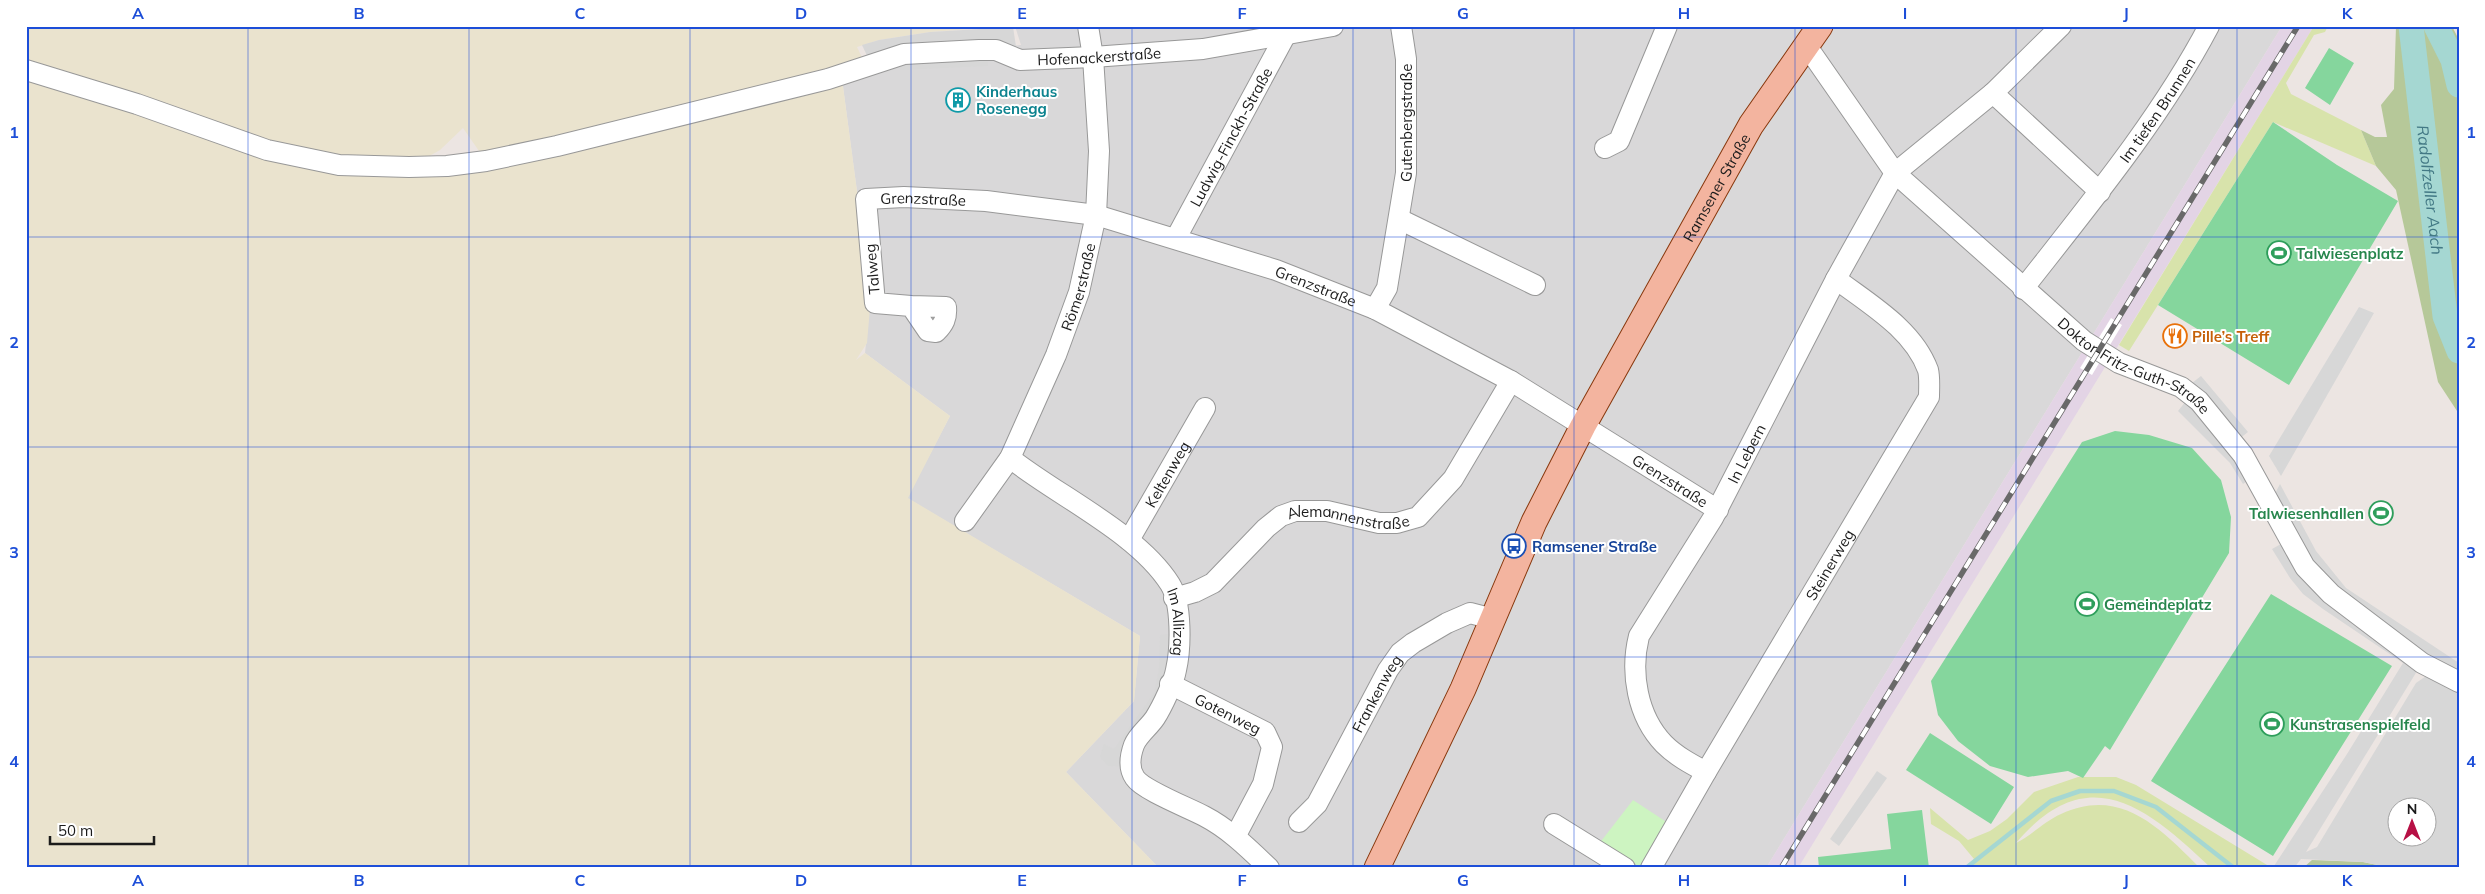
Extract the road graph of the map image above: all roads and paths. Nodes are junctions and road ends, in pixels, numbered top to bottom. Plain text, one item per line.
1 (1088, 26) edge
2 (1333, 26) edge
3 (1401, 26) edge
4 (1667, 26) edge
5 (2061, 26) edge
6 (2209, 26) edge
7 (1284, 31) edge
8 (1813, 36) edge
9 (1093, 58) junction
10 (26, 70) edge
11 (1993, 93) junction
12 (1605, 148) dead end
13 (1895, 173) junction
14 (2100, 192) junction
15 (866, 199) joint
16 (1096, 215) junction
17 (1399, 219) junction
18 (1176, 238) junction
19 (1836, 279) junction
20 (1536, 285) dead end
21 (2023, 289) junction
22 (911, 306) dead end
23 (1375, 309) junction
24 (1511, 381) junction
25 (1205, 408) dead end
26 (1583, 426) junction
27 (1010, 458) junction
28 (1718, 510) junction
29 (965, 521) dead end
30 (1129, 540) junction
31 (1174, 598) junction
32 (1493, 619) junction
33 (1173, 678) junction
34 (2459, 682) edge
35 (1706, 772) junction
36 (1300, 822) dead end
37 (1554, 824) dead end
38 (1236, 835) junction
39 (1269, 868) edge
40 (1377, 868) edge
41 (1625, 868) edge
42 (1651, 868) edge

1 - 9 street, Römerstraße
2 - 7 street, Hofenackerstraße
3 - 17 street, Gutenbergstraße
4 - 12 street
5 - 11 street
6 - 14 street, Im tiefen Brunnen
7 - 9 street, Hofenackerstraße
7 - 18 street, Ludwig-Finckh-Straße
8 - 13 street, Doktor-Fritz-Guth-Straße
8 - 26 main road, Ramsener Straße
9 - 10 street, Hofenackerstraße
9 - 16 street, Römerstraße
11 - 13 street
11 - 14 street
13 - 19 street, In Lebern
13 - 21 street, Doktor-Fritz-Guth-Straße
14 - 21 street, Im tiefen Brunnen
15 - 16 street, Grenzstraße
15 - 22 street, Talweg
16 - 18 street, Grenzstraße
16 - 27 street, Römerstraße
17 - 20 street
17 - 23 street, Gutenbergstraße
18 - 23 street, Grenzstraße
19 - 28 street, In Lebern
19 - 35 street, Steinerweg
21 - 34 street, Doktor-Fritz-Guth-Straße
23 - 24 street, Grenzstraße
24 - 26 street, Grenzstraße
24 - 31 street, Alemannenstraße
25 - 30 street, Keltenweg
26 - 28 street, Grenzstraße
26 - 32 main road, Ramsener Straße
27 - 29 street, Römerstraße
27 - 30 street, Im Allizag
28 - 35 street, In Lebern
30 - 31 street, Im Allizag
31 - 33 street, Im Allizag
32 - 36 street, Frankenweg
32 - 40 main road, Ramsener Straße
33 - 38 street, Gotenweg
33 - 38 street, Im Allizag
35 - 42 street, Steinerweg
37 - 41 street
38 - 39 street, Im Allizag

